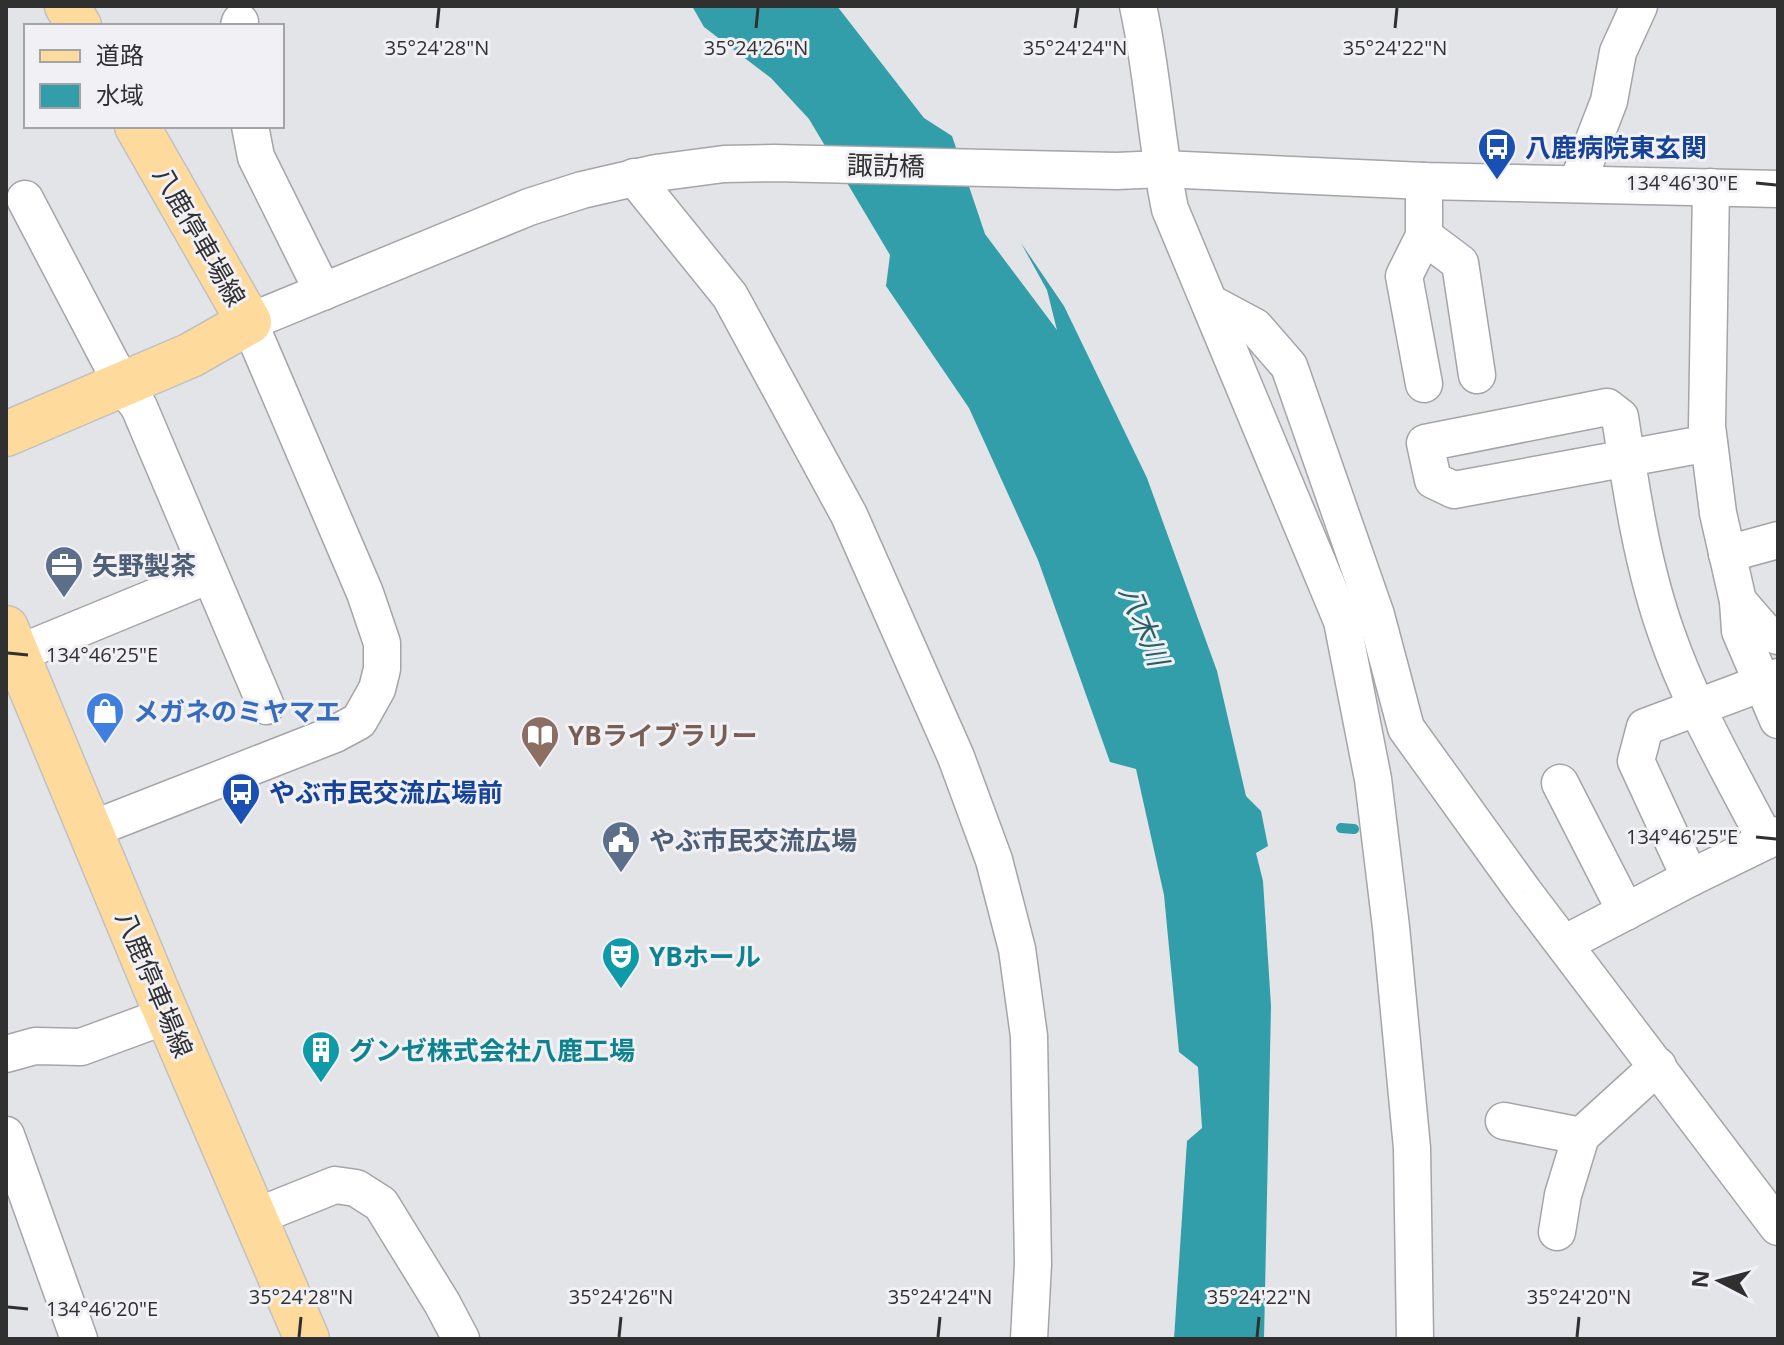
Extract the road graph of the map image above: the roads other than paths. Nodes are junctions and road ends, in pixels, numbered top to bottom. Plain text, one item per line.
1 (67, 6) edge
2 (1138, 6) edge
3 (1639, 6) edge
4 (78, 24) edge
5 (138, 128) edge
6 (250, 128) edge
7 (1162, 169) junction
8 (645, 175) junction
9 (1424, 181) junction
10 (1577, 184) junction
11 (1711, 187) junction
12 (1778, 189) edge
13 (25, 199) dead end
14 (1424, 236) junction
15 (323, 292) junction
16 (1210, 303) junction
17 (249, 322) junction
18 (1477, 375) dead end
19 (122, 384) junction
20 (1424, 384) dead end
21 (6, 434) edge
22 (1709, 443) junction
23 (1627, 460) junction
24 (1778, 540) edge
25 (1727, 554) junction
26 (209, 575) junction
27 (1738, 601) junction
28 (1778, 636) edge
29 (11, 641) edge
30 (1770, 681) edge
31 (266, 706) dead end
32 (1697, 708) junction
33 (1778, 720) edge
34 (1560, 783) dead end
35 (90, 830) junction
36 (1772, 838) edge
37 (1690, 878) junction
38 (1626, 912) junction
39 (1564, 944) junction
40 (168, 1015) junction
41 (6, 1054) edge
42 (1658, 1066) junction
43 (1504, 1121) dead end
44 (6, 1135) edge
45 (1581, 1136) junction
46 (255, 1217) junction
47 (1778, 1227) edge
48 (1557, 1232) dead end
49 (79, 1339) edge
50 (307, 1339) edge
51 (461, 1339) edge
52 (1029, 1339) edge
53 (1415, 1339) edge

1 - 4 main road
2 - 7 street
3 - 10 street
5 - 17 main road, 八鹿停車場線
6 - 15 street
7 - 8 street, 諏訪橋
7 - 9 street, 諏訪橋
7 - 16 street
8 - 15 street, 諏訪橋
8 - 52 street
9 - 10 street, 諏訪橋
9 - 14 street
10 - 11 street, 諏訪橋
11 - 12 street, 諏訪橋
11 - 22 street
13 - 19 street
14 - 18 street
14 - 20 street
15 - 17 street, 諏訪橋
16 - 39 street
16 - 53 street
17 - 19 main road, 八鹿停車場線
17 - 35 street
19 - 21 main road, 八鹿停車場線
19 - 26 street
22 - 23 street
22 - 25 street
23 - 23 street
23 - 32 street
24 - 25 street
25 - 27 street
26 - 29 street
26 - 31 street
27 - 28 street
27 - 30 street
29 - 35 main road, 八鹿停車場線
30 - 32 street
30 - 33 street
32 - 36 street
32 - 37 street
34 - 38 street
35 - 40 main road, 八鹿停車場線
36 - 37 street
37 - 38 street
38 - 39 street
39 - 42 street
40 - 41 street
40 - 46 main road, 八鹿停車場線
42 - 45 street
42 - 47 street
43 - 45 street
44 - 49 street
45 - 48 street
46 - 50 main road, 八鹿停車場線
46 - 51 street

